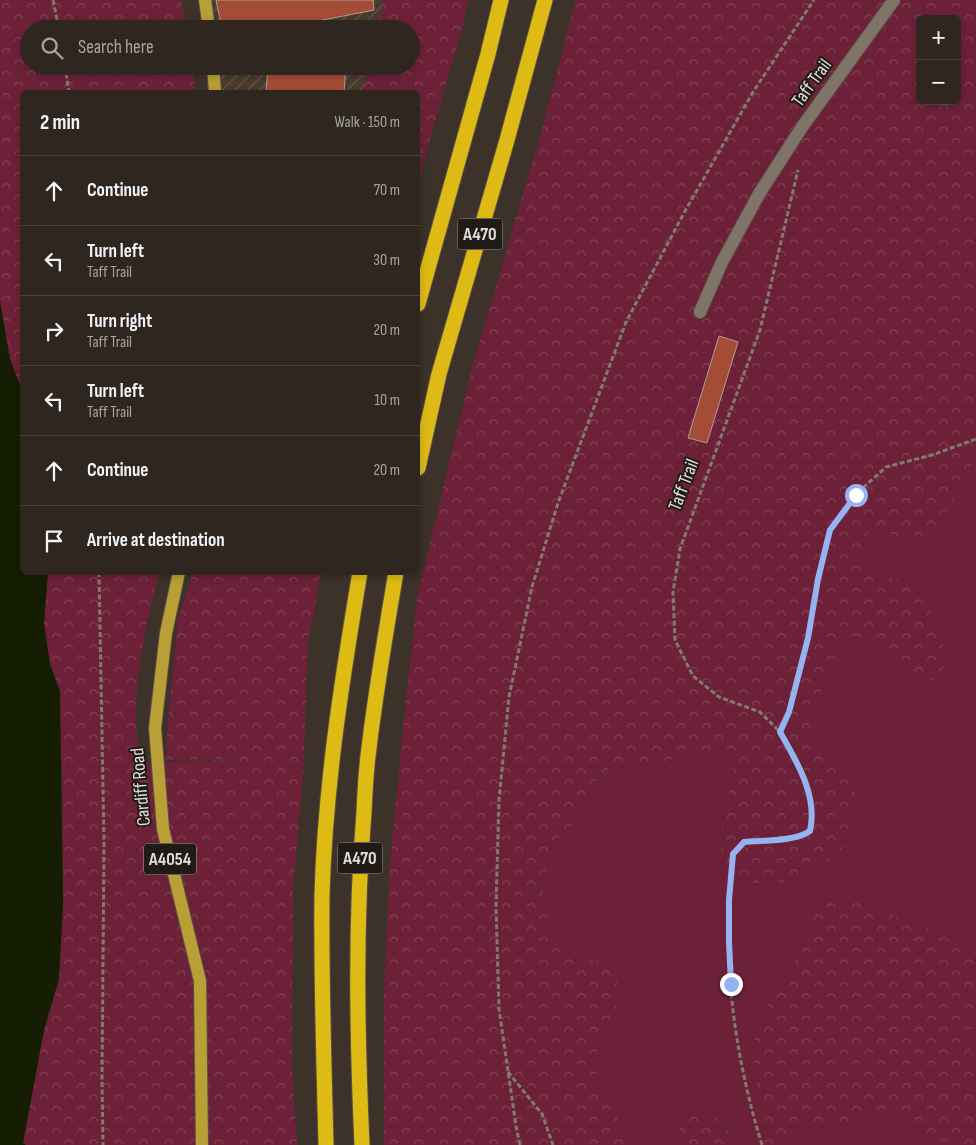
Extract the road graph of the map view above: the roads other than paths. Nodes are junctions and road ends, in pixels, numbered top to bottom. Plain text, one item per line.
1 (205, 0) edge
2 (497, 0) edge
3 (501, 0) edge
4 (545, 0) edge
5 (894, 0) edge
6 (208, 20) edge
7 (495, 21) junction
8 (213, 75) edge
9 (215, 90) edge
10 (420, 297) edge
11 (700, 312) dead end
12 (420, 459) edge
13 (177, 575) edge
14 (360, 575) edge
15 (395, 575) edge
16 (202, 1145) edge
17 (326, 1145) edge
18 (362, 1145) edge

1 - 6 main road
2 - 7 highway
3 - 7 highway, A470
4 - 12 highway, A470
5 - 11 lane, Taff Trail
7 - 10 highway, A470
8 - 9 main road
13 - 16 main road, Cardiff Road / A4054
14 - 17 highway, A470
15 - 18 highway, A470

